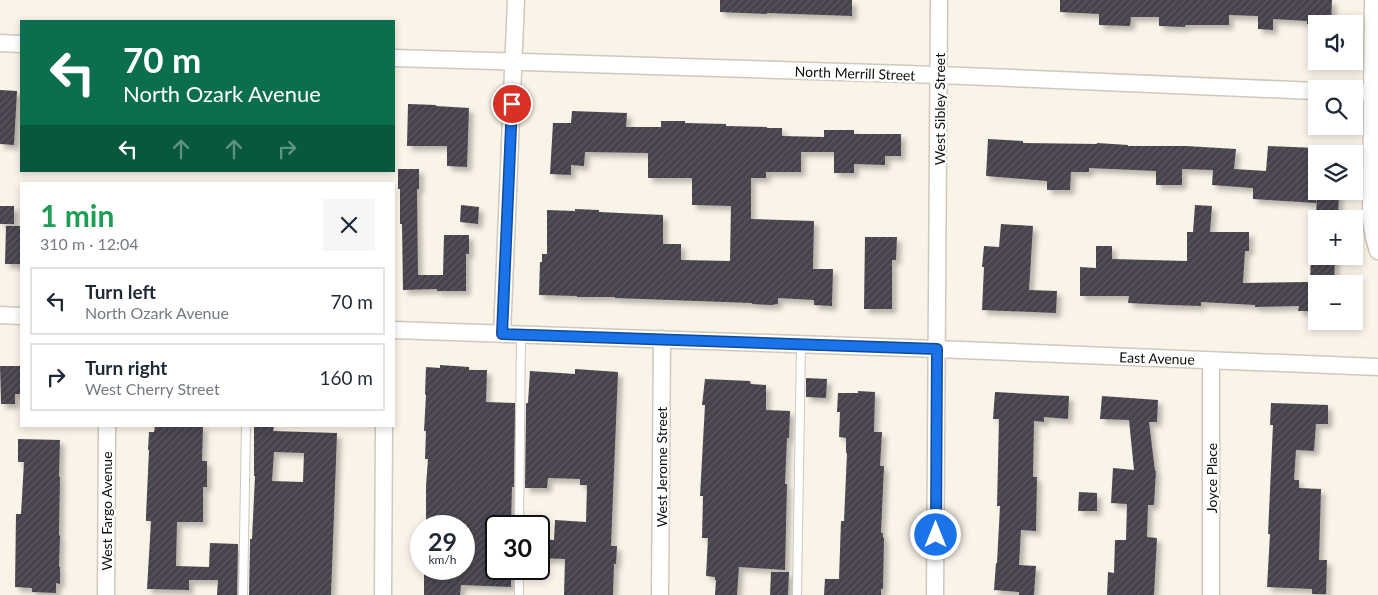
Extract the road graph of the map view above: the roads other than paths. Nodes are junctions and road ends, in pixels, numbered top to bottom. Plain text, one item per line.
1 (516, 0) edge
2 (939, 0) edge
3 (1373, 0) edge
4 (0, 43) edge
5 (20, 44) edge
6 (395, 58) edge
7 (513, 63) junction
8 (939, 75) junction
9 (1308, 91) edge
10 (1375, 93) edge
11 (1378, 251) edge
12 (0, 315) edge
13 (20, 316) edge
14 (395, 330) edge
15 (502, 334) junction
16 (521, 334) junction
17 (662, 339) junction
18 (801, 344) junction
19 (937, 349) junction
20 (1211, 361) junction
21 (1378, 368) edge
22 (106, 427) edge
23 (246, 427) edge
24 (384, 427) edge
25 (519, 515) edge
26 (519, 580) edge
27 (106, 595) edge
28 (243, 595) edge
29 (383, 595) edge
30 (519, 595) edge
31 (660, 595) edge
32 (797, 595) edge
33 (935, 595) edge
34 (1211, 595) edge

1 - 7 street
2 - 8 street, West Sibley Street
3 - 10 street
4 - 5 street
6 - 7 street, North Merrill Street
7 - 8 street, North Merrill Street
7 - 15 street
8 - 9 street, North Merrill Street
8 - 19 street, West Sibley Street
10 - 11 street
12 - 13 street
14 - 15 street, East Avenue
15 - 16 street, East Avenue
16 - 17 street, East Avenue
16 - 25 lane
17 - 18 street, East Avenue
17 - 31 street, West Jerome Street
18 - 19 street, East Avenue
18 - 32 lane
19 - 20 street, East Avenue
19 - 33 street, West Sibley Street
20 - 21 street, East Avenue
20 - 34 street, Joyce Place
22 - 27 street, West Fargo Avenue
23 - 28 lane
24 - 29 street
26 - 30 lane

